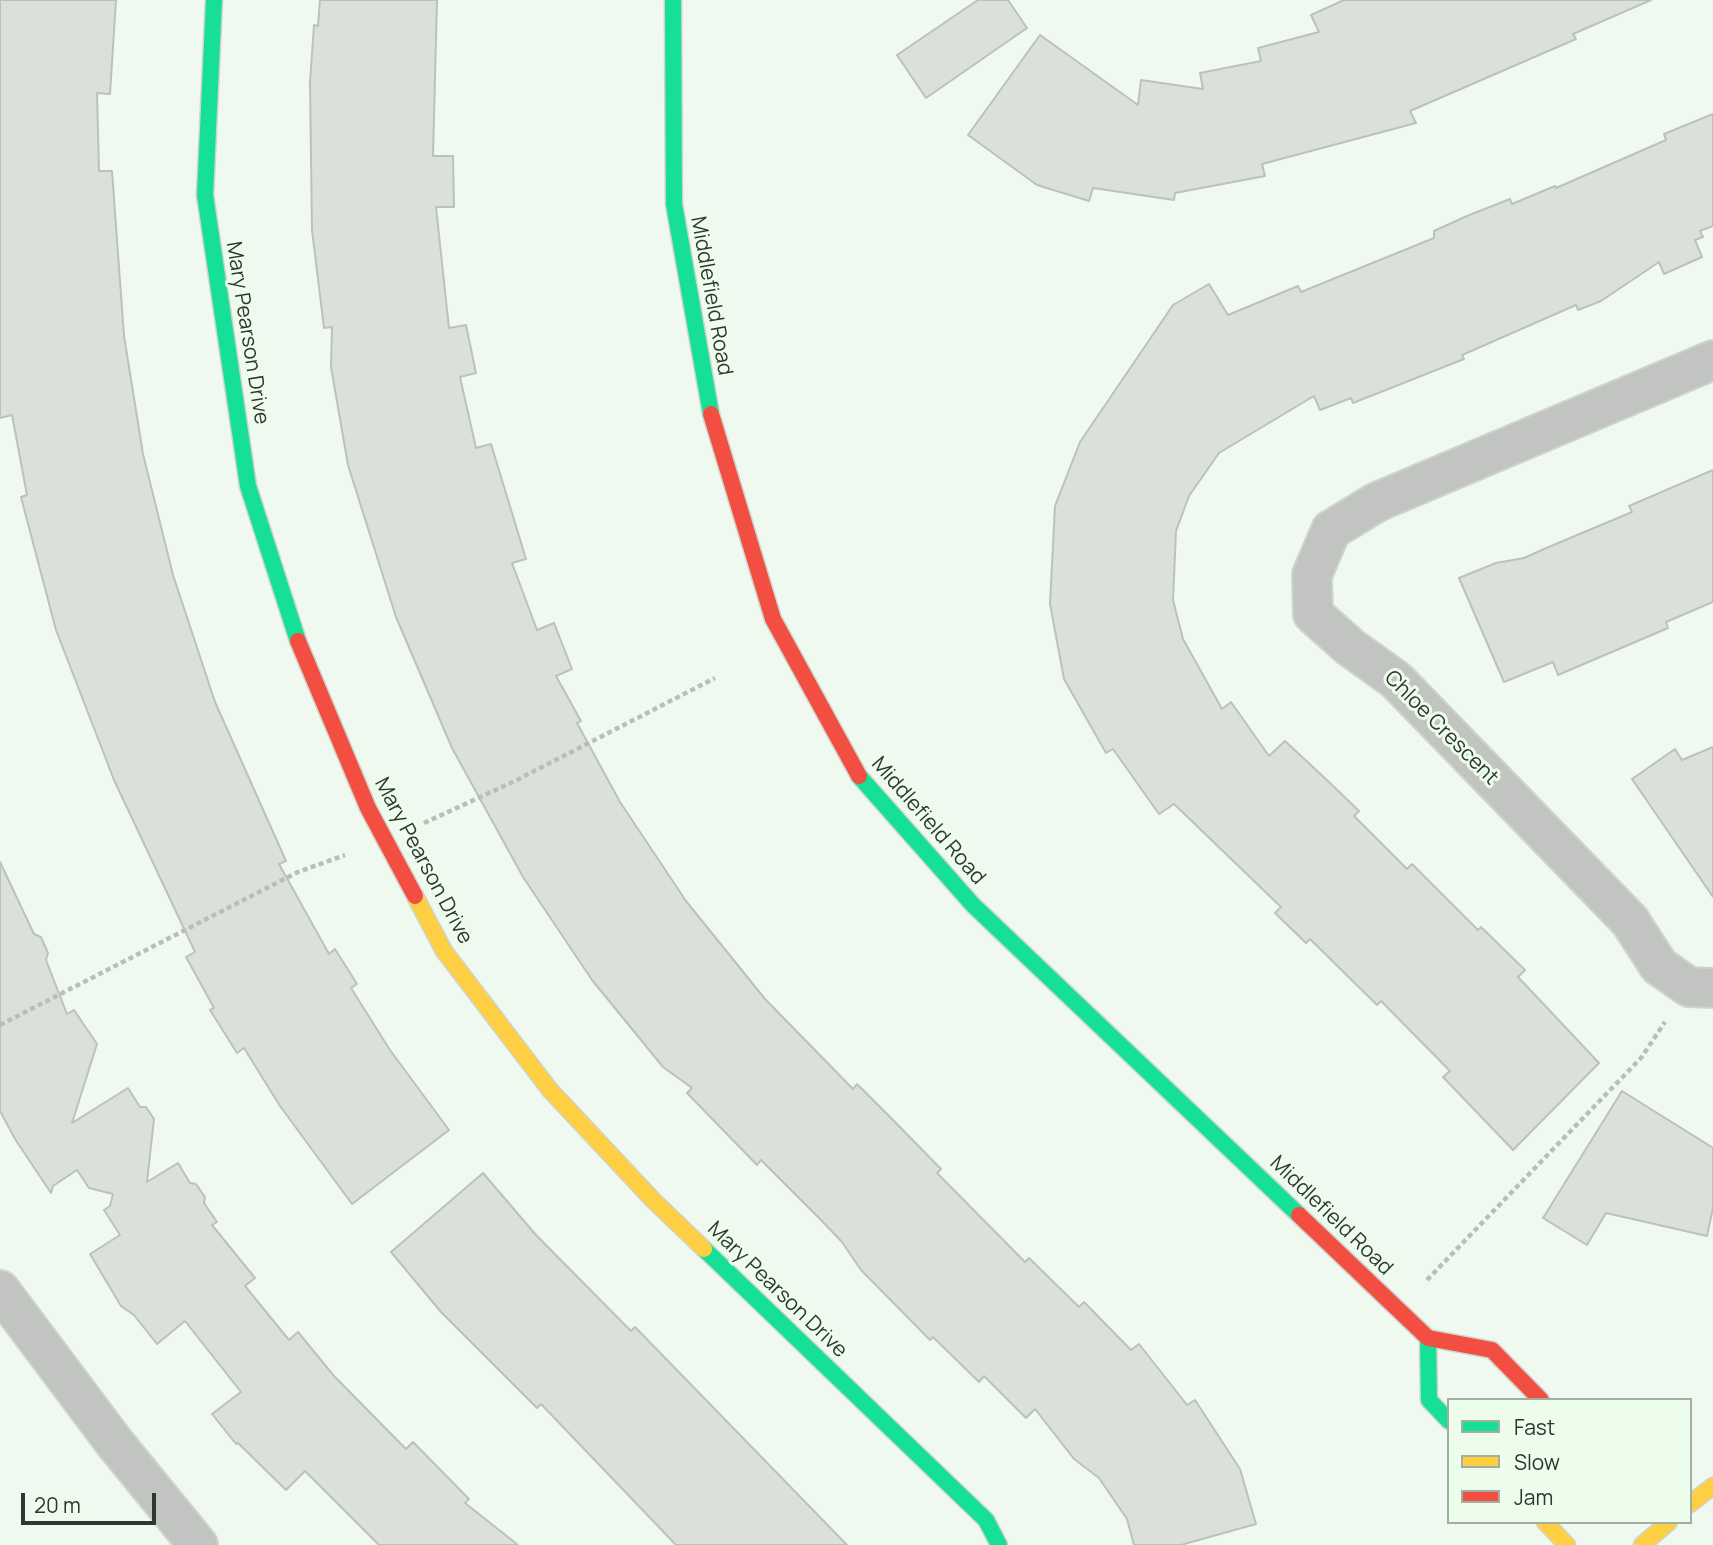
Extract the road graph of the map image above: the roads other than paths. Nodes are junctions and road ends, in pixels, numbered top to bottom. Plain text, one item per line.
1 (214, 0) edge
2 (673, 0) edge
3 (1713, 360) edge
4 (1701, 988) edge
5 (0, 1290) edge
6 (1428, 1338) junction
7 (1539, 1398) edge
8 (1447, 1419) edge
9 (1713, 1486) edge
10 (1692, 1502) edge
11 (1547, 1524) edge
12 (1666, 1524) edge
13 (1668, 1524) edge
14 (1681, 1538) dead end
15 (198, 1545) edge
16 (999, 1545) edge
17 (1567, 1545) edge
18 (1642, 1545) edge

1 - 16 main road, Mary Pearson Drive
2 - 6 main road, Middlefield Road
3 - 4 street, Chloe Crescent
5 - 15 street
6 - 7 main road
6 - 8 main road
9 - 10 main road
11 - 17 main road
12 - 18 main road
13 - 14 main road

